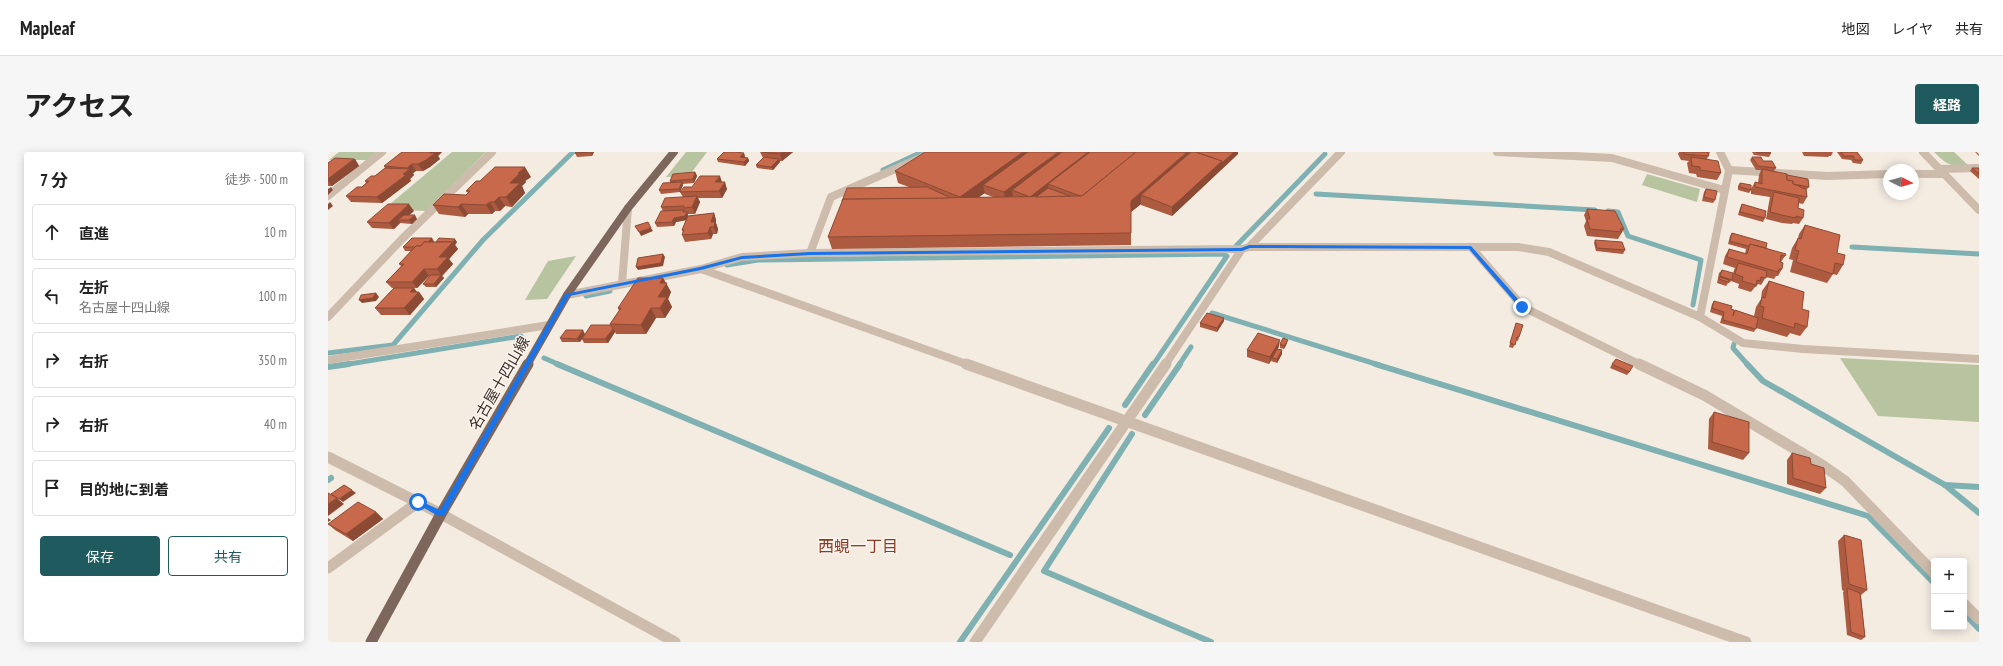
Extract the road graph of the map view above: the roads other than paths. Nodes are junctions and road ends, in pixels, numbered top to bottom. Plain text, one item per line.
1 (382, 152) edge
2 (492, 152) edge
3 (674, 152) edge
4 (934, 152) edge
5 (1341, 152) edge
6 (1497, 152) edge
7 (1720, 152) edge
8 (1923, 152) edge
9 (1979, 168) edge
10 (1729, 170) junction
11 (1942, 172) junction
12 (1883, 174) edge
13 (1919, 174) edge
14 (1724, 190) junction
15 (328, 196) edge
16 (628, 208) junction
17 (1979, 210) edge
18 (1471, 247) junction
19 (1245, 248) junction
20 (810, 253) junction
21 (701, 269) junction
22 (622, 284) junction
23 (567, 295) junction
24 (328, 317) edge
25 (1700, 317) junction
26 (549, 325) junction
27 (1979, 359) edge
28 (328, 360) edge
29 (1127, 422) junction
30 (328, 457) edge
31 (418, 502) junction
32 (441, 514) junction
33 (328, 568) edge
34 (1931, 570) edge
35 (1967, 607) edge
36 (1979, 619) edge
37 (371, 642) edge
38 (675, 642) edge
39 (975, 642) edge
40 (1746, 642) edge

1 - 15 street
2 - 24 street
3 - 16 main road, 名古屋十四山線
4 - 20 street
5 - 19 street
6 - 14 street
7 - 10 street
8 - 11 street
9 - 11 street
10 - 12 street
10 - 14 street
11 - 13 street
11 - 17 street
14 - 25 street
16 - 22 street
16 - 23 main road, 名古屋十四山線
18 - 19 street
18 - 25 street
18 - 34 street
19 - 20 street
19 - 29 street
20 - 21 street
21 - 22 street
21 - 29 street
22 - 23 street
23 - 26 main road, 名古屋十四山線
25 - 27 street
26 - 28 street
26 - 32 main road, 名古屋十四山線
29 - 39 street
29 - 40 street
30 - 31 street
31 - 32 street
31 - 33 street
32 - 37 main road, 名古屋十四山線
32 - 38 street
35 - 36 street

